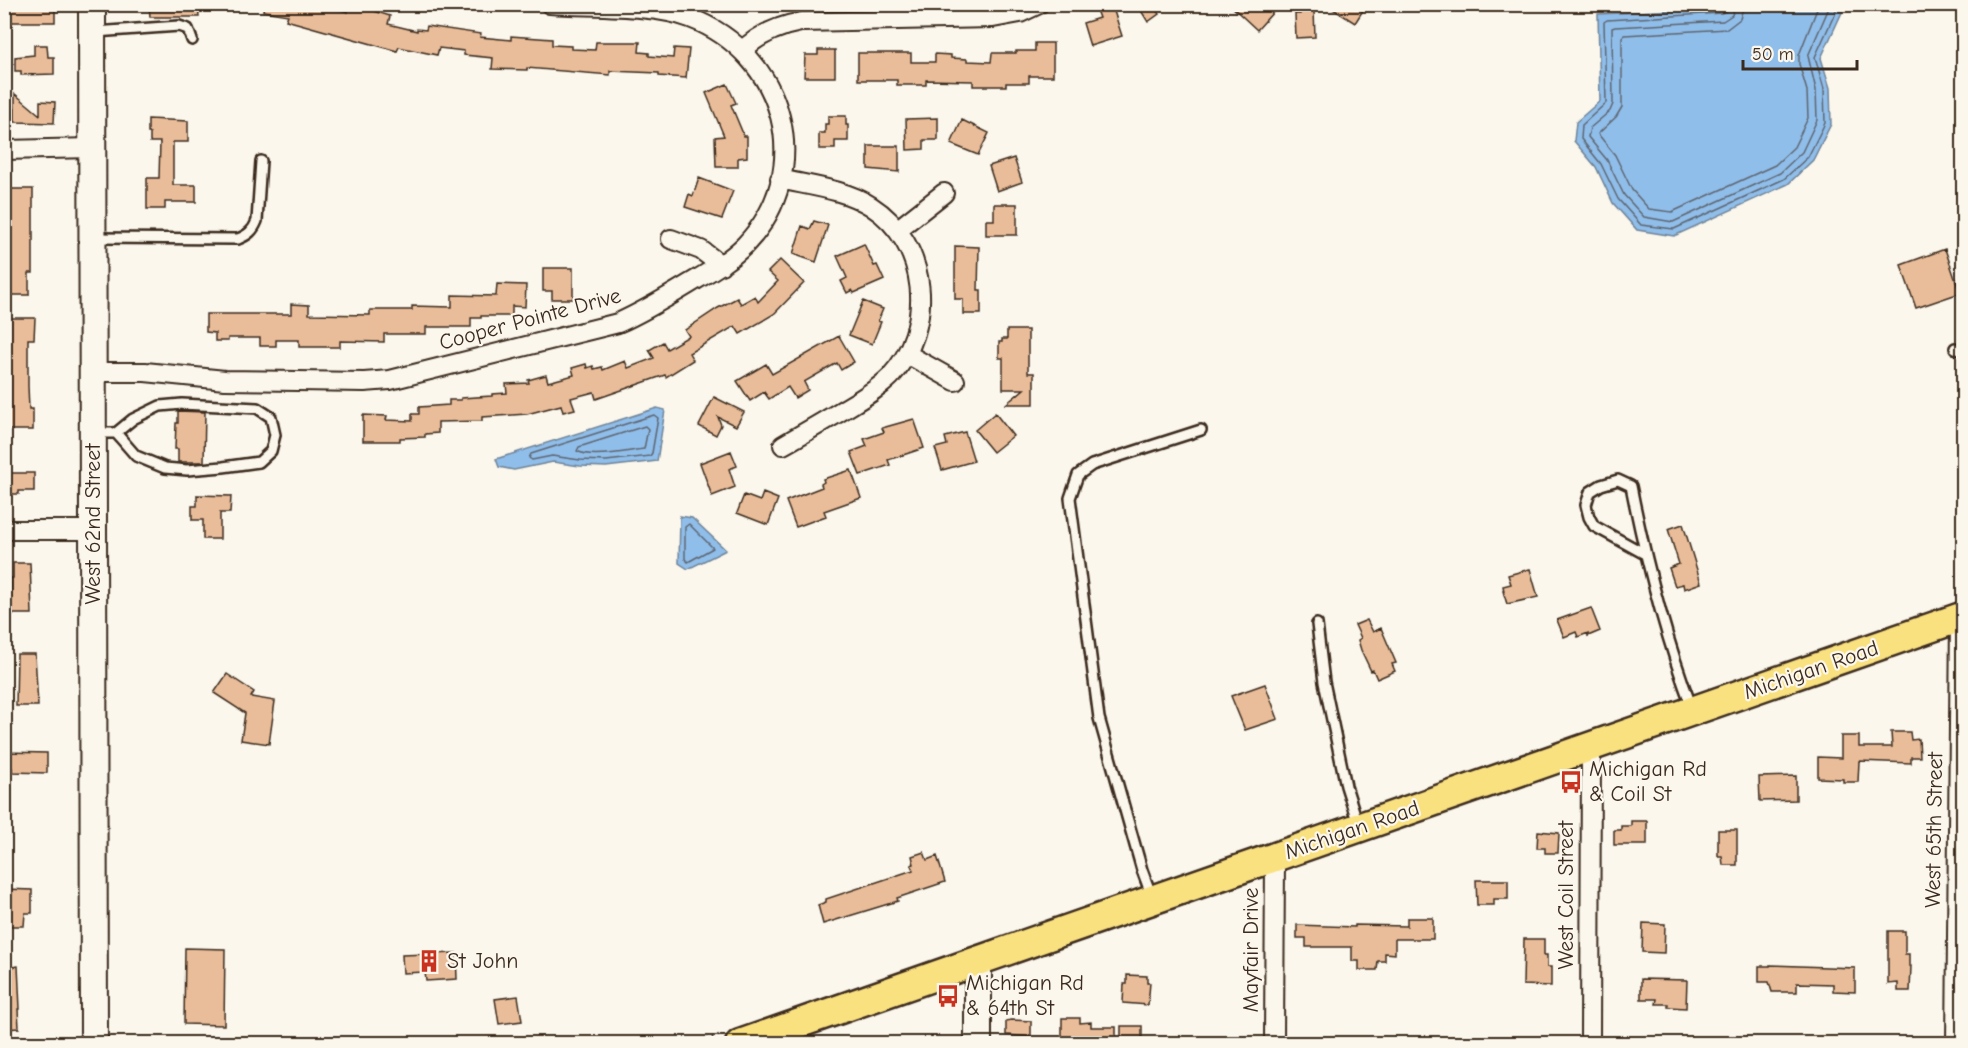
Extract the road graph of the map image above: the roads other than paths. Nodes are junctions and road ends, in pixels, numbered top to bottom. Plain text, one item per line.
1 (92, 4) edge
2 (550, 4) edge
3 (1039, 4) edge
4 (580, 5) edge
5 (933, 12) edge
6 (92, 32) junction
7 (192, 40) dead end
8 (742, 51) junction
9 (92, 148) junction
10 (4, 150) edge
11 (261, 161) dead end
12 (780, 178) junction
13 (944, 193) dead end
14 (897, 230) junction
15 (92, 238) junction
16 (670, 239) dead end
17 (721, 265) junction
18 (907, 354) junction
19 (92, 372) junction
20 (955, 381) dead end
21 (1201, 430) dead end
22 (104, 433) junction
23 (783, 446) dead end
24 (4, 530) edge
25 (92, 530) junction
26 (1645, 554) junction
27 (1962, 617) edge
28 (1317, 624) dead end
29 (1693, 711) junction
30 (1591, 746) junction
31 (1359, 827) junction
32 (1275, 857) junction
33 (1153, 899) junction
34 (978, 960) junction
35 (94, 1044) edge
36 (741, 1044) edge
37 (978, 1044) edge
38 (1274, 1044) edge
39 (1590, 1044) edge
40 (1956, 1044) edge

1 - 6 street, West 62nd Street
2 - 4 street, Cooper Pointe Drive
3 - 5 street
4 - 8 street, Cooper Pointe Drive
5 - 8 street
6 - 7 lane
6 - 9 street, West 62nd Street
8 - 12 street, Cooper Pointe Drive
9 - 10 street
9 - 15 street, West 62nd Street
11 - 15 lane
12 - 14 street
12 - 17 street, Cooper Pointe Drive
13 - 14 street
14 - 18 street
15 - 19 street, West 62nd Street
16 - 17 street
17 - 19 street, Cooper Pointe Drive
18 - 20 street
18 - 23 street
19 - 22 street, West 62nd Street
21 - 33 lane
22 - 22 lane
22 - 25 street, West 62nd Street
24 - 25 street
25 - 35 street, West 62nd Street
26 - 26 lane
26 - 29 lane
27 - 29 main road, Michigan Road
27 - 40 street, West 65th Street
28 - 31 lane
29 - 30 main road, Michigan Road
30 - 31 main road, Michigan Road
30 - 39 street, West Coil Street
31 - 32 main road, Michigan Road
32 - 33 main road, Michigan Road
32 - 38 street, Mayfair Drive
33 - 34 main road, Michigan Road
34 - 36 main road, Michigan Road
34 - 37 street

